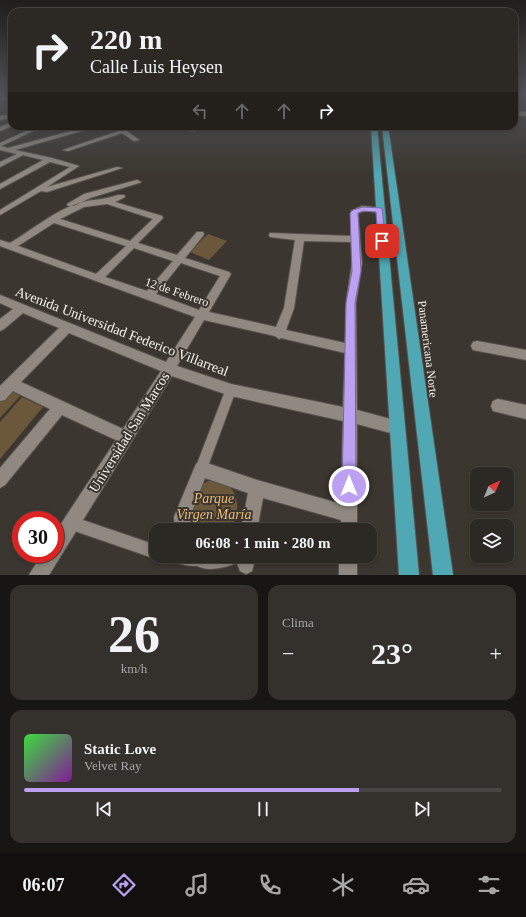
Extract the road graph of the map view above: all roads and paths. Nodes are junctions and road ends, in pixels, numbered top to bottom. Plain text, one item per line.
1 (32, 130) edge
2 (80, 130) edge
3 (374, 130) edge
4 (386, 130) edge
5 (123, 131) joint
6 (136, 140) dead end
7 (0, 146) edge
8 (7, 150) junction
9 (66, 150) dead end
10 (23, 153) junction
11 (50, 159) junction
12 (0, 165) edge
13 (119, 168) dead end
14 (137, 182) dead end
15 (0, 187) edge
16 (37, 190) junction
17 (121, 197) dead end
18 (107, 202) junction
19 (380, 210) junction
20 (0, 212) edge
21 (65, 212) junction
22 (54, 220) junction
23 (200, 234) dead end
24 (273, 236) dead end
25 (300, 238) junction
26 (355, 239) junction
27 (0, 243) edge
28 (133, 245) junction
29 (10, 247) junction
30 (179, 259) junction
31 (98, 278) junction
32 (149, 296) junction
33 (0, 299) edge
34 (21, 308) junction
35 (202, 315) junction
36 (0, 326) edge
37 (67, 327) junction
38 (279, 334) junction
39 (477, 346) dead end
40 (350, 349) junction
41 (526, 355) edge
42 (169, 369) junction
43 (11, 384) junction
44 (231, 390) junction
45 (0, 395) edge
46 (60, 406) junction
47 (498, 406) dead end
48 (526, 412) edge
49 (349, 415) junction
50 (398, 428) junction
51 (125, 437) junction
52 (201, 469) junction
53 (0, 480) edge
54 (257, 488) junction
55 (349, 514) junction
56 (71, 523) junction
57 (182, 523) edge
58 (250, 523) edge
59 (349, 523) edge
60 (64, 534) edge
61 (149, 550) edge
62 (46, 563) edge
63 (348, 563) edge
64 (38, 575) edge
65 (348, 575) edge
66 (409, 575) edge
67 (442, 575) edge

1 - 7 street
2 - 8 street
3 - 19 highway
4 - 67 highway, Panamericana Norte
5 - 6 street
5 - 9 street
7 - 8 street
8 - 10 street
10 - 11 street
10 - 12 street
11 - 15 street
11 - 16 street
13 - 16 street
14 - 21 street
16 - 20 street
17 - 18 street
18 - 21 street
18 - 28 street
19 - 26 street
19 - 50 highway
21 - 22 street
22 - 28 street
22 - 29 street
23 - 30 street
24 - 25 street
25 - 26 street
25 - 38 street
26 - 40 street
27 - 29 street, 12 de Febrero
28 - 30 street
28 - 31 street
29 - 31 street, 12 de Febrero
30 - 32 street
30 - 35 street, Universidad San Marcos
31 - 32 street, 12 de Febrero
32 - 35 street, 12 de Febrero
33 - 34 street, Avenida Universidad Federico Villarreal
34 - 36 street
34 - 37 street, Avenida Universidad Federico Villarreal
35 - 38 street, 12 de Febrero
35 - 42 street, Universidad San Marcos
37 - 42 street, Avenida Universidad Federico Villarreal
37 - 43 street
38 - 40 street, 12 de Febrero
39 - 41 street
40 - 49 street
42 - 44 street, Avenida Universidad Federico Villarreal
42 - 51 street, Universidad San Marcos
43 - 45 street
43 - 46 street
44 - 49 street, Avenida Universidad Federico Villarreal
44 - 52 street
46 - 51 street
46 - 53 street
47 - 48 street
49 - 50 street, Avenida Universidad Federico Villarreal
49 - 55 street
50 - 66 highway
51 - 56 street, Universidad San Marcos
52 - 54 street
52 - 57 street
54 - 55 street
54 - 58 street
55 - 59 street
56 - 60 street, Universidad San Marcos
56 - 61 street
62 - 64 street
63 - 65 street

